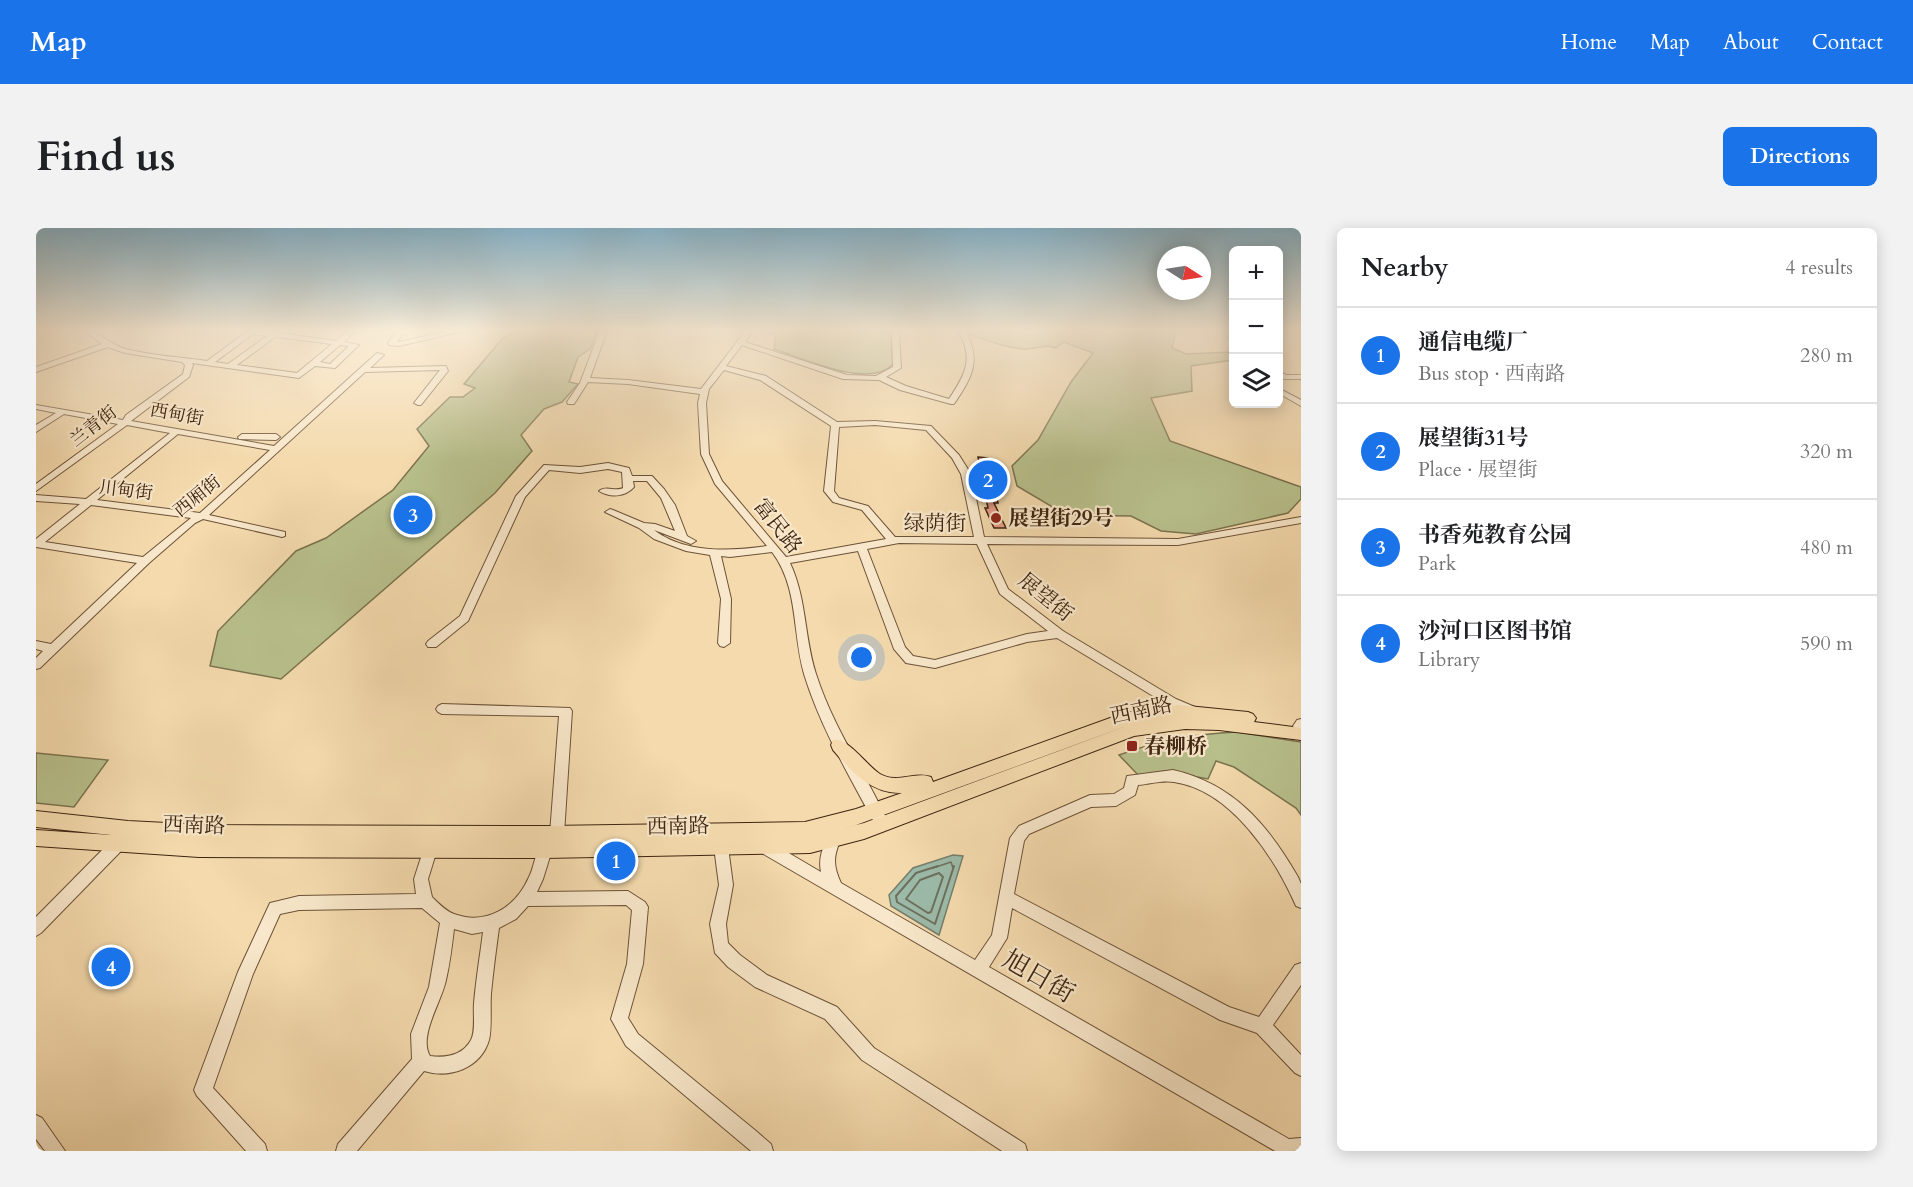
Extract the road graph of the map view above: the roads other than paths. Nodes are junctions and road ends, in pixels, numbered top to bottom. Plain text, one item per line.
1 (187, 373) edge
2 (276, 373) edge
3 (303, 373) edge
4 (360, 373) edge
5 (442, 373) edge
6 (588, 373) edge
7 (718, 373) edge
8 (745, 373) edge
9 (834, 373) edge
10 (887, 373) edge
11 (969, 373) edge
12 (1283, 375) edge
13 (880, 377) junction
14 (1301, 377) edge
15 (585, 380) junction
16 (704, 392) junction
17 (1283, 393) edge
18 (571, 402) dead end
19 (418, 403) dead end
20 (1301, 404) edge
21 (36, 407) edge
22 (64, 411) junction
23 (126, 422) junction
24 (835, 425) junction
25 (36, 429) edge
26 (178, 431) junction
27 (276, 437) dead end
28 (278, 449) junction
29 (627, 479) junction
30 (36, 488) edge
31 (604, 491) dead end
32 (36, 498) edge
33 (89, 502) junction
34 (610, 512) dead end
35 (202, 516) junction
36 (1301, 520) edge
37 (642, 526) junction
38 (282, 534) dead end
39 (682, 537) junction
40 (980, 540) junction
41 (893, 541) junction
42 (36, 544) edge
43 (772, 544) junction
44 (861, 546) junction
45 (715, 554) junction
46 (146, 561) junction
47 (784, 561) junction
48 (1059, 634) junction
49 (724, 643) dead end
50 (432, 644) dead end
51 (36, 645) edge
52 (53, 649) junction
53 (36, 665) edge
54 (1117, 669) junction
55 (442, 709) dead end
56 (1195, 712) junction
57 (1154, 715) junction
58 (1300, 728) edge
59 (839, 745) junction
60 (973, 774) junction
61 (878, 817) junction
62 (36, 819) edge
63 (556, 834) junction
64 (36, 838) edge
65 (834, 839) junction
66 (118, 844) junction
67 (721, 847) junction
68 (765, 847) junction
69 (429, 850) junction
70 (545, 850) junction
71 (835, 888) junction
72 (1006, 897) junction
73 (525, 899) junction
74 (424, 901) junction
75 (1301, 901) edge
76 (448, 920) junction
77 (492, 924) junction
78 (36, 928) edge
79 (978, 970) junction
80 (1301, 971) edge
81 (1262, 1026) junction
82 (421, 1062) junction
83 (1301, 1067) edge
84 (36, 1124) edge
85 (1291, 1149) edge
86 (56, 1151) edge
87 (258, 1151) edge
88 (345, 1151) edge
89 (764, 1151) edge
90 (1018, 1151) edge

1 - 23 street, 兰青街
2 - 3 street
4 - 28 street, 西厢街
5 - 19 street
6 - 15 street
7 - 16 street
8 - 24 street
9 - 13 street
10 - 13 street
11 - 13 street
12 - 14 street
15 - 16 street
15 - 18 street
16 - 43 street, 富民路
17 - 20 street
21 - 22 street, 西甸街
22 - 23 street, 西甸街
22 - 25 street
23 - 26 street, 西甸街
23 - 30 street, 兰青街
24 - 40 street, 展望街
24 - 41 street
26 - 27 street
26 - 28 street, 西甸街
26 - 33 street
28 - 35 street, 西厢街
29 - 31 street
29 - 39 street
29 - 50 street
32 - 33 street, 川甸街
33 - 35 street, 川甸街
33 - 42 street
34 - 37 street
35 - 38 street, 川甸街
35 - 46 street, 西厢街
36 - 40 street, 绿荫街
37 - 39 street
37 - 45 street
39 - 43 street
40 - 41 street, 绿荫街
40 - 48 street, 展望街
41 - 44 street, 绿荫街
42 - 46 street
43 - 45 street
43 - 47 street, 富民路
44 - 47 street, 绿荫街
44 - 48 street
45 - 49 street
46 - 52 street, 西厢街
47 - 59 street, 富民路
48 - 54 street, 展望街
51 - 52 street
52 - 53 street, 西厢街
54 - 56 street, 展望街
54 - 57 street
55 - 63 street
56 - 57 main road, 西南路
56 - 58 main road, 西南路
57 - 60 main road, 西南路
58 - 61 main road, 西南路
59 - 60 main road
59 - 61 street, 富民路
60 - 61 main road, 西南路
61 - 63 main road, 西南路
61 - 65 main road, 西南路
62 - 63 main road, 西南路
64 - 66 main road, 西南路
65 - 68 main road, 西南路
65 - 71 street
66 - 69 main road, 西南路
66 - 78 street
67 - 68 main road, 西南路
67 - 70 main road, 西南路
67 - 90 street
68 - 71 street, 旭日街
69 - 70 main road, 西南路
69 - 74 street
70 - 73 street
71 - 79 street, 旭日街
72 - 75 street
72 - 79 street
72 - 81 street
73 - 77 street
73 - 89 street
74 - 76 street
74 - 87 street
76 - 77 street
76 - 82 street
77 - 82 street
79 - 85 street, 旭日街
80 - 81 street
81 - 83 street
82 - 88 street
84 - 86 street

